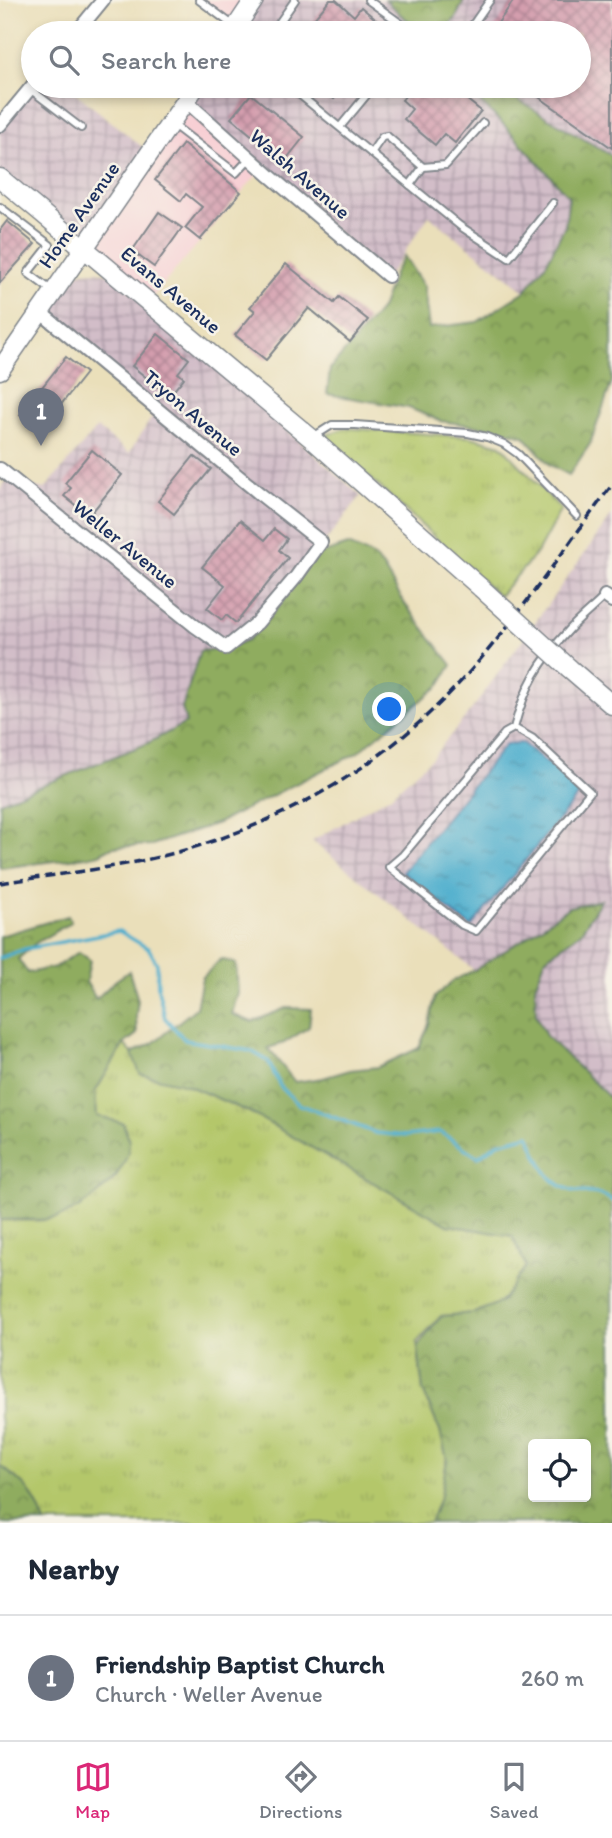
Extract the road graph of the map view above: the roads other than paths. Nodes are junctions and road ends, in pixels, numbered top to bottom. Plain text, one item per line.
1 (103, 0) edge
2 (199, 0) edge
3 (254, 0) edge
4 (296, 0) edge
5 (368, 0) edge
6 (490, 0) edge
7 (86, 21) edge
8 (224, 21) edge
9 (240, 21) edge
10 (281, 21) edge
11 (397, 21) edge
12 (475, 21) edge
13 (23, 98) edge
14 (45, 98) edge
15 (188, 98) edge
16 (304, 98) edge
17 (364, 98) edge
18 (186, 102) junction
19 (171, 123) junction
20 (484, 123) dead end
21 (0, 125) edge
22 (340, 127) junction
23 (81, 128) dead end
24 (371, 153) junction
25 (250, 158) junction
26 (423, 167) junction
27 (2, 183) edge
28 (410, 185) junction
29 (553, 203) dead end
30 (0, 207) edge
31 (85, 248) junction
32 (388, 276) dead end
33 (54, 292) junction
34 (40, 312) junction
35 (3, 359) edge
36 (311, 438) junction
37 (0, 469) edge
38 (577, 516) dead end
39 (609, 599) edge
40 (226, 648) joint
41 (612, 705) edge
42 (514, 728) junction

1 - 7 street
2 - 8 lane
3 - 9 street
4 - 10 lane
5 - 11 lane
6 - 12 lane
13 - 21 street
14 - 23 lane
15 - 18 street, Home Avenue
16 - 22 lane
17 - 22 lane
18 - 19 street, Home Avenue
18 - 25 street, Walsh Avenue
19 - 25 lane
19 - 31 street, Home Avenue
20 - 26 lane
22 - 24 lane
24 - 26 lane
24 - 28 lane
25 - 32 street, Walsh Avenue
26 - 28 lane
27 - 31 street, Evans Avenue
28 - 29 lane
30 - 33 lane
31 - 33 street, Home Avenue
31 - 36 street, Evans Avenue
33 - 34 street, Home Avenue
34 - 35 street, Home Avenue
34 - 40 street, Tryon Avenue
36 - 38 lane
36 - 41 street, Evans Avenue, bridge
37 - 40 street, Weller Avenue
39 - 42 lane
42 - 42 lane

